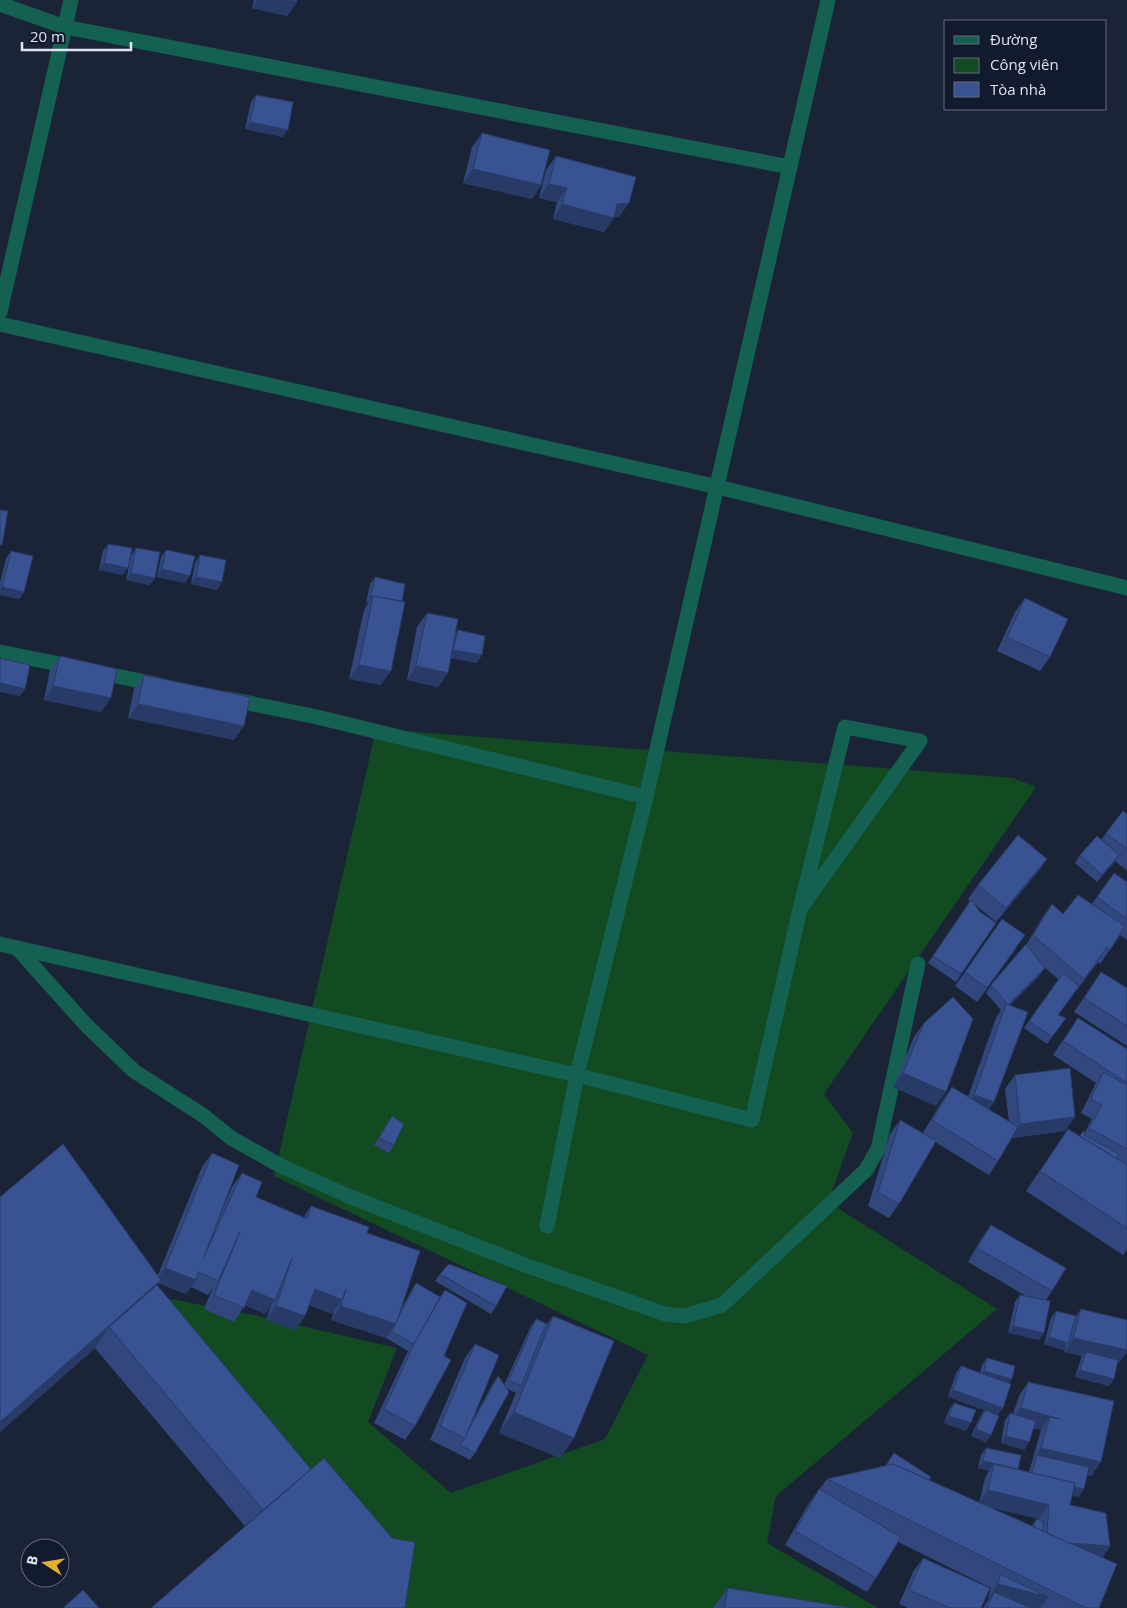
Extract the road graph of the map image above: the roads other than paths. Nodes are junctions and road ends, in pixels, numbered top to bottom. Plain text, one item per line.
1 (71, 0) edge
2 (828, 0) edge
3 (0, 4) edge
4 (65, 27) junction
5 (790, 167) junction
6 (0, 312) edge
7 (0, 324) edge
8 (718, 487) junction
9 (1127, 588) edge
10 (0, 652) edge
11 (173, 687) edge
12 (211, 695) edge
13 (646, 797) junction
14 (800, 909) junction
15 (0, 944) edge
16 (17, 948) junction
17 (918, 964) dead end
18 (577, 1076) junction
19 (547, 1226) dead end

1 - 4 street
2 - 5 street
3 - 4 street
4 - 5 street
4 - 6 street
5 - 8 street
7 - 8 street
8 - 9 street
8 - 13 street
10 - 11 street
12 - 13 street
13 - 18 street
14 - 14 street
14 - 18 street
15 - 16 street
16 - 17 street
16 - 18 street
18 - 19 street

